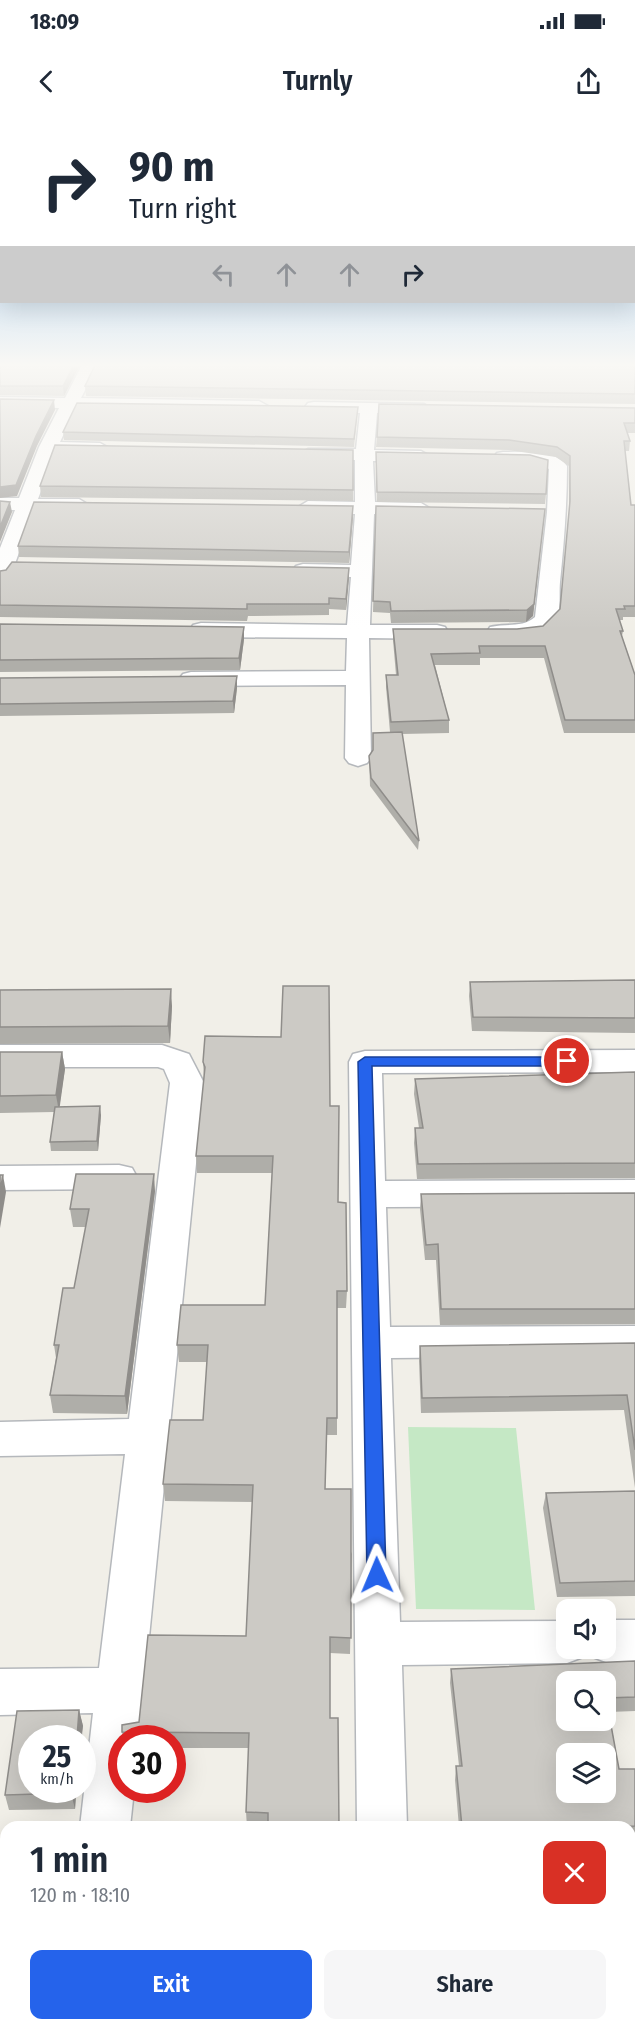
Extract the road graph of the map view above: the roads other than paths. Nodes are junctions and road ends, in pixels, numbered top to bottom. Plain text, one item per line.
1 (46, 452) edge
2 (294, 453) edge
3 (364, 455) junction
4 (435, 456) edge
5 (482, 457) edge
6 (0, 504) edge
7 (26, 504) junction
8 (96, 505) edge
9 (283, 507) edge
10 (365, 508) junction
11 (444, 509) edge
12 (534, 511) edge
13 (557, 512) junction
14 (28, 565) edge
15 (277, 569) edge
16 (2, 570) edge
17 (360, 571) junction
18 (179, 629) edge
19 (358, 632) junction
20 (460, 632) edge
21 (482, 632) edge
22 (359, 678) junction
23 (168, 679) edge
24 (358, 758) dead end
25 (0, 1056) edge
26 (635, 1061) edge
27 (177, 1176) junction
28 (0, 1178) edge
29 (635, 1193) edge
30 (368, 1194) junction
31 (635, 1341) edge
32 (371, 1343) junction
33 (148, 1436) junction
34 (0, 1439) edge
35 (616, 1641) edge
36 (635, 1641) edge
37 (556, 1642) edge
38 (378, 1644) junction
39 (120, 1690) junction
40 (0, 1692) edge
41 (106, 1821) edge
42 (382, 1821) edge

1 - 7 street
2 - 3 street
3 - 4 street
3 - 10 street
5 - 13 street
6 - 7 street
7 - 8 street
7 - 16 street
9 - 10 street
10 - 11 street
10 - 17 street
12 - 13 street
13 - 21 street
14 - 16 street
15 - 17 street
17 - 19 street
18 - 19 street
19 - 20 street
19 - 22 street
22 - 23 street
22 - 24 street
25 - 27 street
26 - 30 street
27 - 28 street
27 - 33 street
29 - 30 street
30 - 32 street
31 - 32 street
32 - 38 street
33 - 34 street
33 - 39 street
35 - 36 street
37 - 38 street
38 - 42 street
39 - 40 street
39 - 41 street

